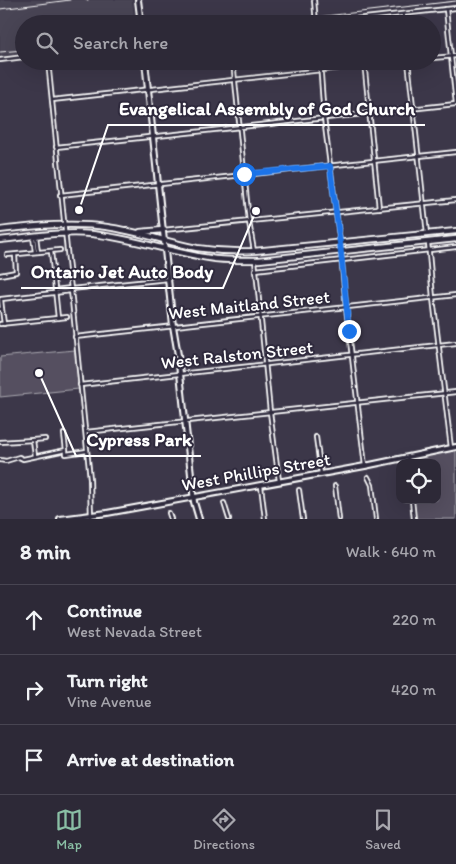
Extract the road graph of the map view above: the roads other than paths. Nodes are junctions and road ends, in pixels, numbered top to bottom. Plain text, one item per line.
1 (138, 0) edge
2 (314, 0) edge
3 (456, 8) edge
4 (446, 9) junction
5 (403, 14) joint
6 (140, 15) edge
7 (315, 15) edge
8 (394, 15) edge
9 (451, 56) junction
10 (456, 56) edge
11 (441, 57) edge
12 (15, 58) edge
13 (0, 60) edge
14 (49, 70) edge
15 (146, 70) edge
16 (234, 70) edge
17 (321, 70) joint
18 (365, 70) edge
19 (409, 70) edge
20 (235, 79) junction
21 (148, 89) junction
22 (52, 100) junction
23 (456, 104) edge
24 (413, 108) junction
25 (370, 113) junction
26 (324, 118) junction
27 (239, 128) junction
28 (154, 136) junction
29 (56, 147) junction
30 (456, 152) edge
31 (418, 155) junction
32 (374, 161) junction
33 (330, 166) junction
34 (244, 174) junction
35 (158, 184) junction
36 (60, 195) junction
37 (456, 200) edge
38 (423, 203) junction
39 (379, 208) junction
40 (335, 213) junction
41 (249, 222) junction
42 (64, 224) junction
43 (0, 230) edge
44 (163, 230) junction
45 (456, 230) edge
46 (134, 232) junction
47 (65, 233) junction
48 (428, 234) junction
49 (34, 236) junction
50 (456, 239) edge
51 (0, 240) edge
52 (164, 240) junction
53 (428, 242) junction
54 (340, 243) junction
55 (456, 247) edge
56 (165, 249) junction
57 (60, 250) dead end
58 (429, 250) junction
59 (51, 251) junction
60 (36, 252) junction
61 (254, 252) junction
62 (341, 252) junction
63 (7, 255) dead end
64 (14, 255) junction
65 (254, 260) junction
66 (341, 260) junction
67 (256, 270) junction
68 (0, 274) edge
69 (168, 279) junction
70 (71, 290) junction
71 (55, 292) junction
72 (456, 296) edge
73 (433, 298) junction
74 (346, 307) junction
75 (1, 309) edge
76 (67, 316) dead end
77 (260, 317) junction
78 (58, 318) junction
79 (2, 324) edge
80 (173, 326) junction
81 (75, 337) junction
82 (456, 343) edge
83 (439, 345) junction
84 (352, 355) junction
85 (266, 364) junction
86 (180, 373) junction
87 (80, 385) junction
88 (456, 392) edge
89 (445, 393) junction
90 (357, 403) junction
91 (270, 412) junction
92 (185, 420) junction
93 (86, 432) junction
94 (64, 434) dead end
95 (316, 437) dead end
96 (45, 439) dead end
97 (33, 440) junction
98 (0, 442) edge
99 (454, 448) edge
100 (66, 450) junction
101 (87, 451) junction
102 (35, 456) junction
103 (408, 457) joint
104 (0, 460) edge
105 (365, 466) junction
106 (321, 474) junction
107 (368, 477) dead end
108 (279, 481) junction
109 (261, 484) junction
110 (335, 486) dead end
111 (299, 490) dead end
112 (194, 497) junction
113 (224, 503) dead end
114 (412, 504) edge
115 (169, 513) dead end
116 (91, 517) edge
117 (60, 519) edge
118 (171, 519) edge
119 (199, 519) edge
120 (229, 519) edge
121 (265, 519) edge
122 (303, 519) edge
123 (339, 519) edge
124 (376, 519) edge
125 (414, 519) edge

1 - 6 street
2 - 7 street
3 - 4 street
4 - 5 street
4 - 9 street
5 - 8 street
9 - 10 street
9 - 11 street
9 - 23 street
12 - 13 street
14 - 22 street
15 - 21 street
16 - 20 street
17 - 20 street
17 - 26 street
18 - 25 street
19 - 24 street
20 - 21 street
20 - 27 street
21 - 22 street
21 - 28 street
22 - 29 street
23 - 24 street
24 - 25 street
24 - 31 street
25 - 26 street
25 - 32 street
26 - 27 street
26 - 33 street
27 - 28 street
27 - 34 street
28 - 29 street
28 - 35 street
29 - 36 street
30 - 31 street
31 - 32 street
31 - 38 street
32 - 33 street
32 - 39 street
33 - 34 street
33 - 40 street
34 - 35 street
34 - 41 street
35 - 36 street
35 - 44 street
36 - 42 street
37 - 38 street
38 - 39 street
38 - 48 street
39 - 40 street
40 - 41 street
40 - 54 street
41 - 44 street
41 - 61 street
42 - 43 main road
42 - 46 main road
42 - 47 street
44 - 46 main road
44 - 52 street
45 - 48 main road
46 - 52 main road
47 - 49 main road
47 - 56 main road
47 - 70 street
48 - 54 main road
49 - 51 main road
49 - 60 street
50 - 53 main road
52 - 56 street
52 - 61 main road
53 - 58 street
53 - 62 main road
54 - 61 main road
54 - 62 street
55 - 58 street
56 - 65 main road
56 - 69 street
57 - 59 street
58 - 66 street
58 - 73 street
59 - 60 street
59 - 71 street
60 - 64 street
62 - 65 main road
62 - 66 street
63 - 64 street
64 - 68 street
65 - 67 street
66 - 67 street
66 - 74 street
67 - 77 street
69 - 70 street
69 - 80 street
70 - 71 street
70 - 81 street
71 - 75 street
71 - 78 street
72 - 73 street, West Maitland Street
73 - 74 street, West Maitland Street
73 - 83 street
74 - 77 street, West Maitland Street
74 - 84 street
75 - 79 street
76 - 78 street
77 - 80 street, West Maitland Street
77 - 85 street
78 - 79 street
80 - 81 street, West Maitland Street
80 - 86 street
81 - 87 street
82 - 83 street, West Ralston Street
83 - 84 street, West Ralston Street
83 - 89 street
84 - 85 street, West Ralston Street
84 - 90 street
85 - 86 street, West Ralston Street
85 - 91 street
86 - 87 street, West Ralston Street
86 - 92 street
87 - 93 street
88 - 89 street
89 - 90 street
89 - 99 street
90 - 91 street
90 - 105 street
91 - 92 street
91 - 108 street
92 - 93 street
92 - 112 street
93 - 101 street
94 - 100 street
95 - 106 street
96 - 97 street
97 - 98 street
97 - 102 street
99 - 103 street, West Phillips Street
100 - 101 street
100 - 102 street
101 - 116 street
102 - 104 street
103 - 105 street, West Phillips Street
105 - 106 street, West Phillips Street
106 - 108 street, West Phillips Street
107 - 124 street
108 - 109 street, West Phillips Street
109 - 112 street, West Phillips Street
109 - 121 street
110 - 123 street
111 - 122 street
112 - 116 street, West Phillips Street
112 - 119 street
113 - 120 street
114 - 125 street
115 - 118 street
116 - 117 street, West Phillips Street

